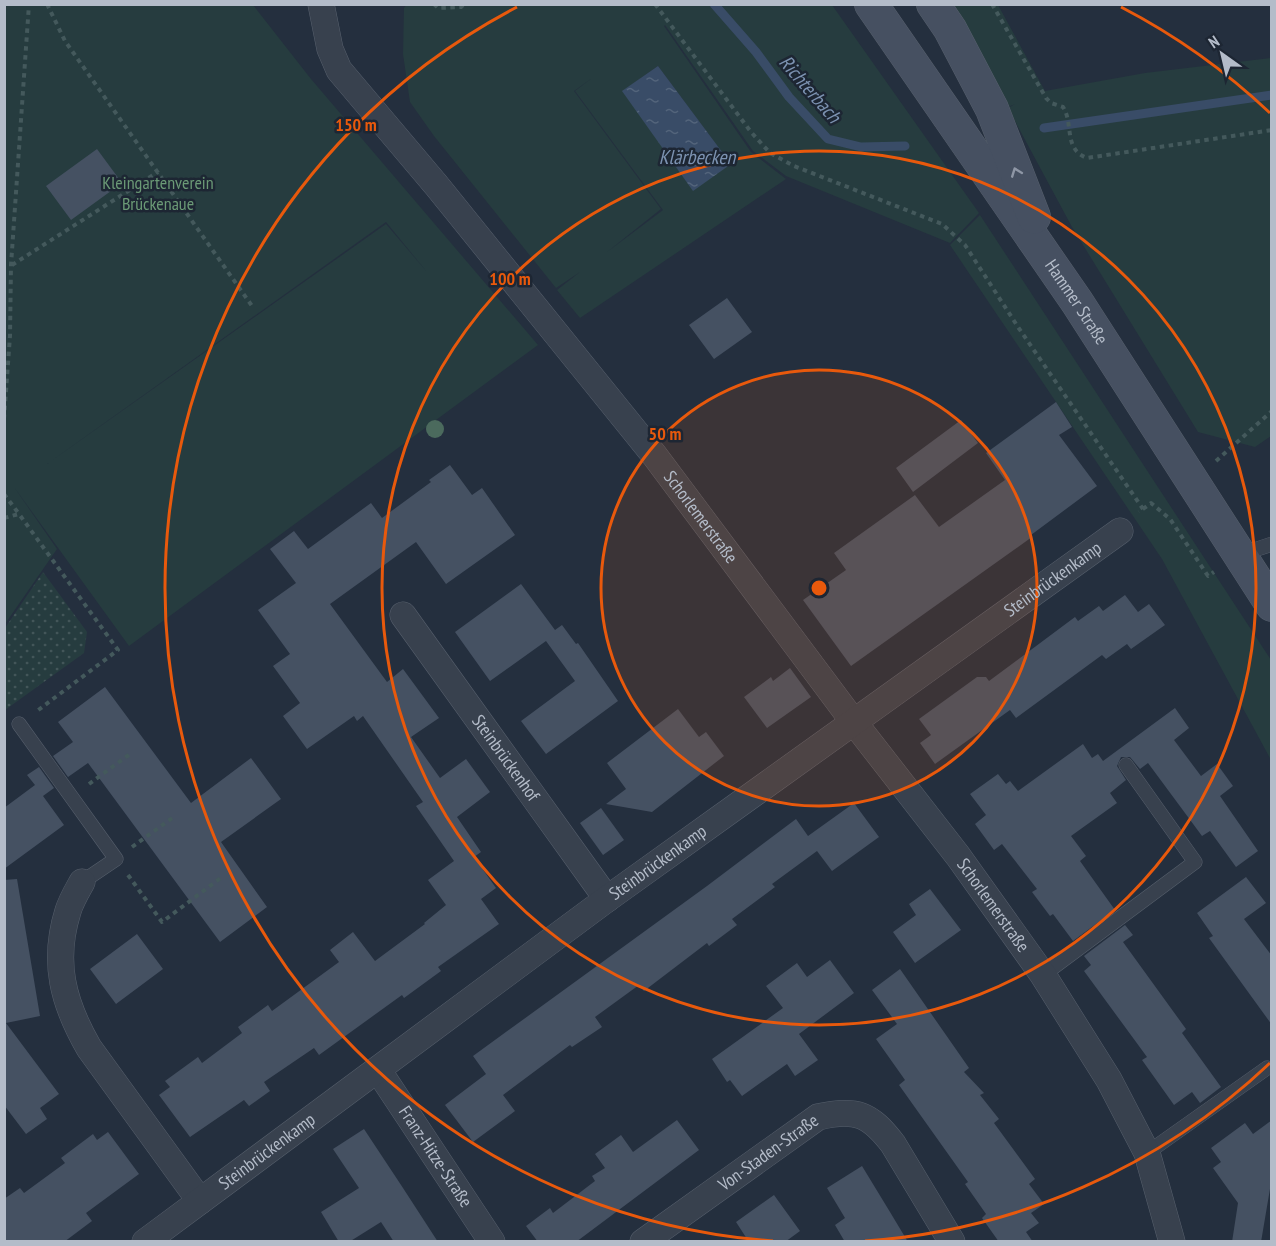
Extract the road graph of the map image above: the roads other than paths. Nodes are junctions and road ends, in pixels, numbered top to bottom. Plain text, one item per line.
1 (321, 4) edge
2 (871, 4) edge
3 (933, 4) edge
4 (1053, 266) junction
5 (1120, 531) road end
6 (1272, 544) edge
7 (1239, 555) junction
8 (1272, 605) edge
9 (403, 615) dead end
10 (853, 722) junction
11 (19, 724) road end
12 (1126, 765) dead end
13 (82, 882) joint
14 (607, 899) junction
15 (1043, 975) junction
16 (1267, 1068) dead end
17 (378, 1070) junction
18 (1147, 1153) junction
19 (200, 1201) junction
20 (145, 1242) edge
21 (492, 1242) edge
22 (643, 1242) edge
23 (951, 1242) edge
24 (1172, 1242) edge

1 - 10 street, Schorlemerstraße
2 - 4 main road, Hammer Straße
4 -> 3 main road
4 - 7 main road, Hammer Straße
5 - 10 street, Steinbrückenkamp
6 - 7 lane
7 - 8 main road, Hammer Straße
9 - 14 street, Steinbrückenhof
10 - 14 street, Steinbrückenkamp
10 - 15 street, Schorlemerstraße
11 - 13 lane, Steinbrückenkamp
12 - 15 lane
13 - 19 street, Steinbrückenkamp
14 - 17 street, Steinbrückenkamp
15 - 18 street, Schorlemerstraße
16 - 18 lane
17 - 19 street, Steinbrückenkamp
17 - 21 street, Franz-Hitze-Straße
18 - 24 street, Schorlemerstraße
19 - 20 street, Steinbrückenkamp
22 - 23 street, Von-Staden-Straße

